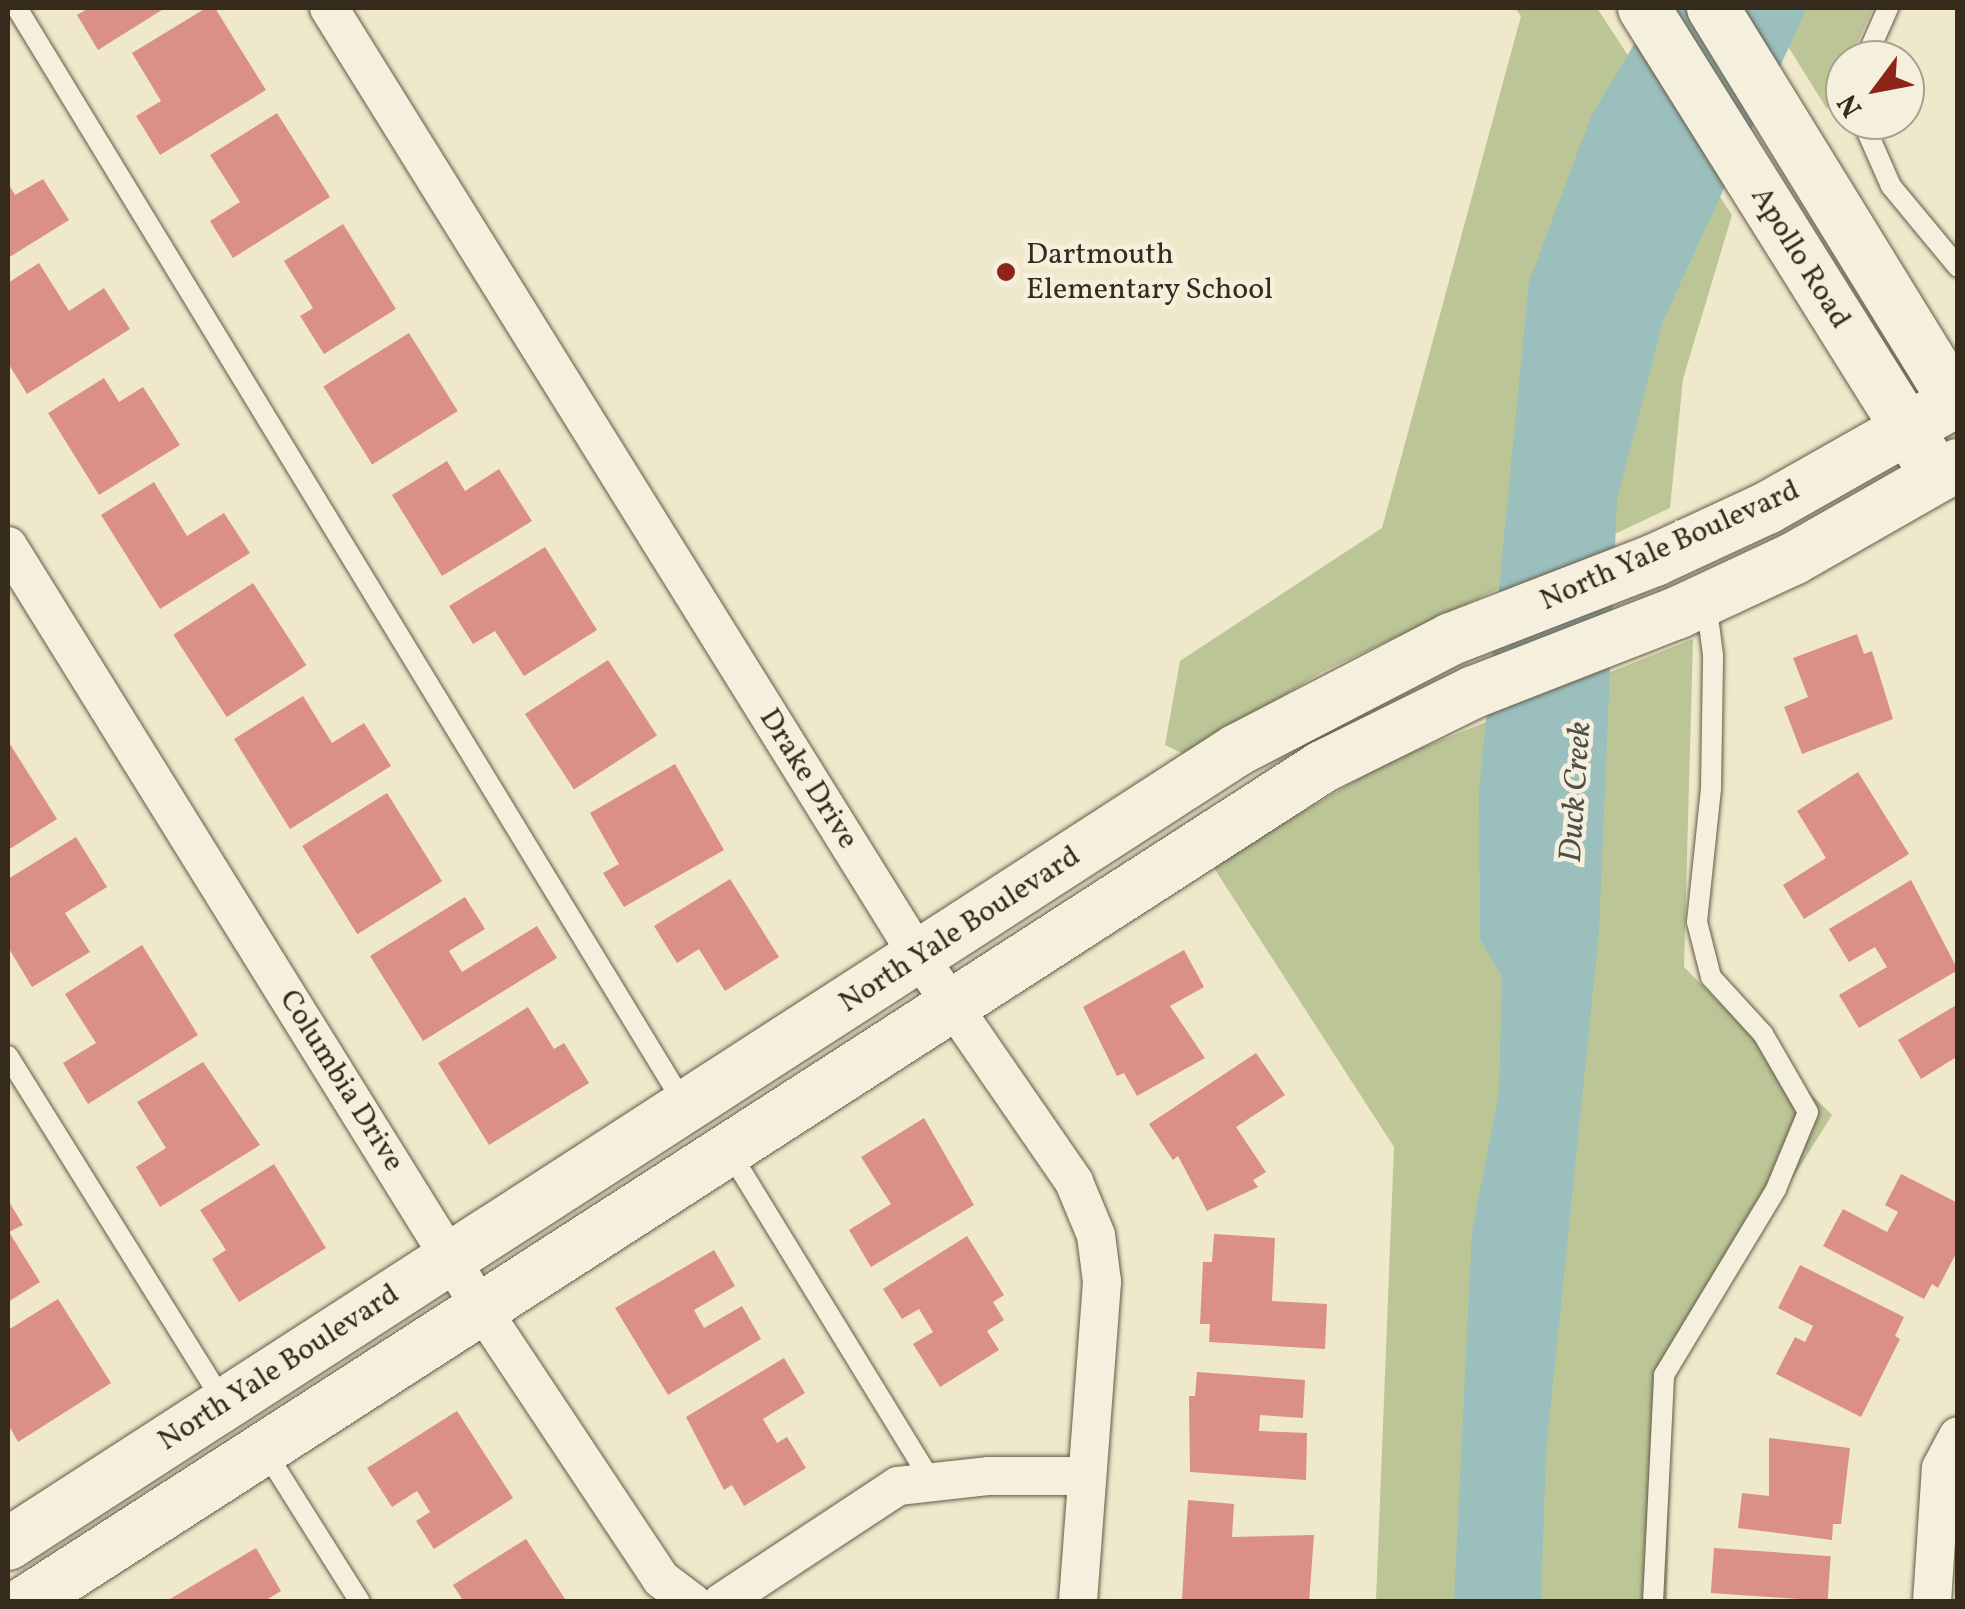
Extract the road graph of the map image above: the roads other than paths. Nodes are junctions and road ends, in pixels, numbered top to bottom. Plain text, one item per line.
1 (17, 8) edge
2 (330, 8) edge
3 (1644, 8) edge
4 (1713, 8) edge
5 (1888, 8) edge
6 (1873, 40) edge
7 (1870, 140) edge
8 (1958, 266) edge
9 (1957, 402) edge
10 (1908, 430) junction
11 (1951, 483) edge
12 (8, 546) edge
13 (1691, 607) junction
14 (919, 958) junction
15 (951, 1006) junction
16 (8, 1056) edge
17 (686, 1106) junction
18 (728, 1149) junction
19 (451, 1257) junction
20 (480, 1308) junction
21 (224, 1403) junction
22 (1958, 1436) edge
23 (264, 1448) junction
24 (1087, 1476) junction
25 (932, 1482) junction
26 (8, 1544) edge
27 (8, 1566) edge
28 (27, 1601) edge
29 (360, 1602) edge
30 (692, 1602) edge
31 (722, 1602) edge
32 (1078, 1602) edge
33 (1653, 1602) edge
34 (1932, 1602) edge

1 - 17 lane
2 - 14 street, Drake Drive
3 - 10 street, Apollo Road
4 - 9 street, Apollo Road
5 - 6 lane
7 - 8 lane
9 - 10 street, North Yale Boulevard
10 - 11 street, Apollo Road
10 - 14 street, North Yale Boulevard
11 - 13 street, North Yale Boulevard
12 - 19 street, Columbia Drive
13 - 15 street, North Yale Boulevard
13 - 33 lane
14 - 15 street, Drake Drive
14 - 17 street, North Yale Boulevard
15 - 18 street, North Yale Boulevard
15 - 24 street, Drake Drive
16 - 21 lane
17 - 19 street, North Yale Boulevard
18 - 20 street, North Yale Boulevard
18 - 25 lane
19 - 20 street, Columbia Drive
19 - 21 street, North Yale Boulevard
20 - 23 street, North Yale Boulevard
20 - 30 street, Columbia Drive
21 - 26 street, North Yale Boulevard
22 - 34 street
23 - 28 street, North Yale Boulevard
23 - 29 lane
24 - 25 street
24 - 32 street, Drake Drive
25 - 31 street
27 - 28 street

